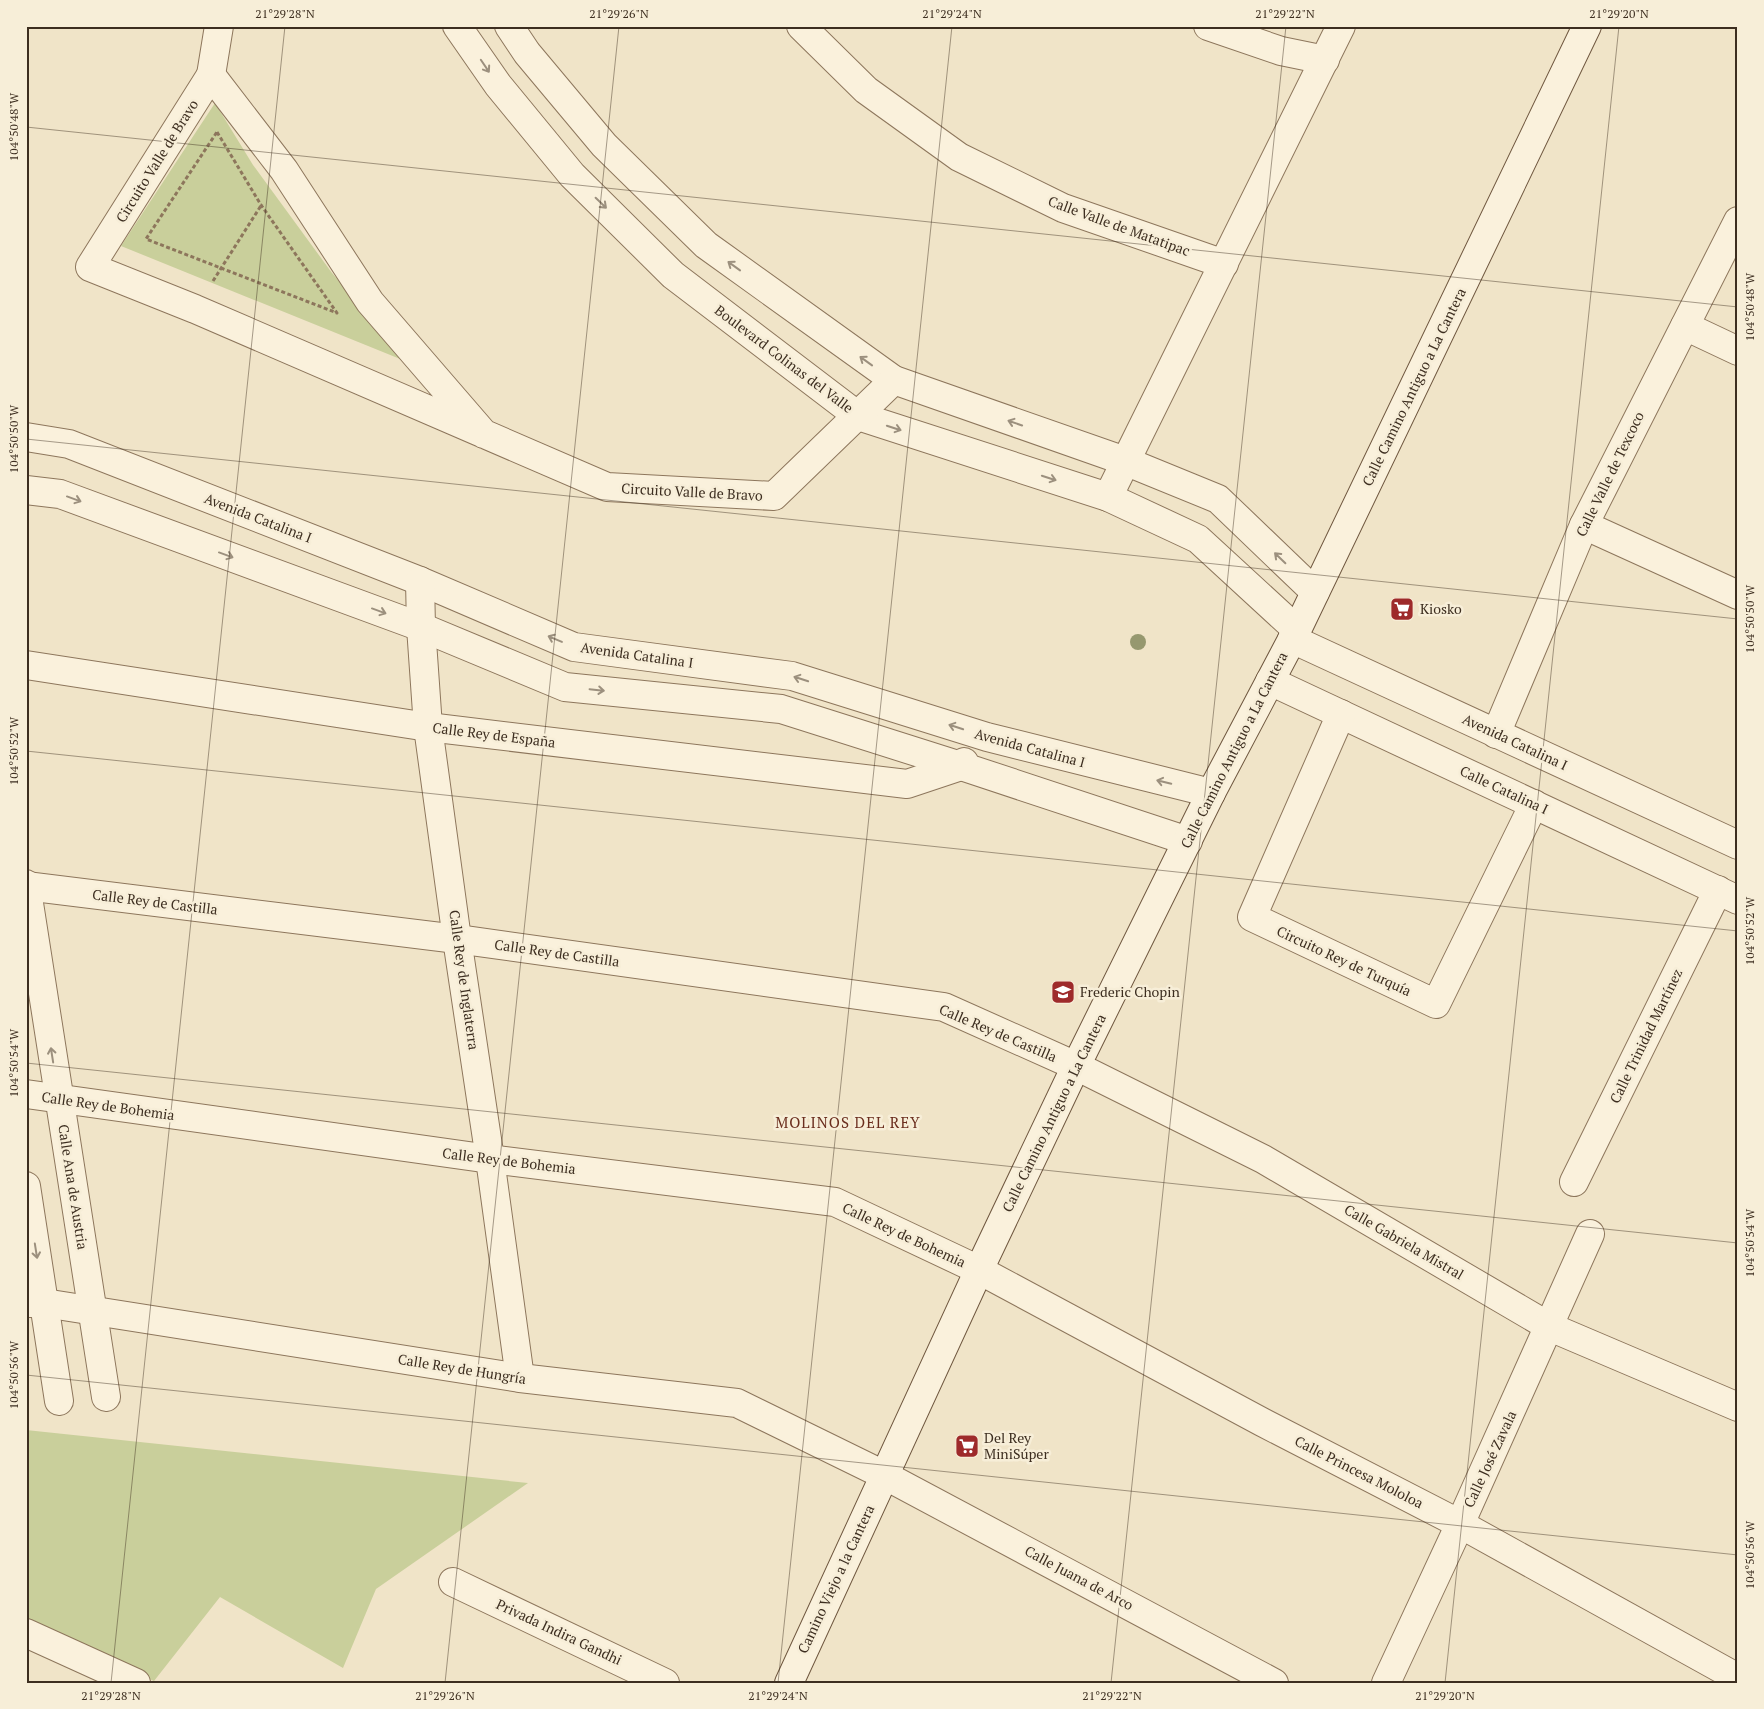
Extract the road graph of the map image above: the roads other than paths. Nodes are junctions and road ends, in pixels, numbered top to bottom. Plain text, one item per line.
1 (219, 26) edge
2 (457, 26) edge
3 (509, 26) edge
4 (801, 26) edge
5 (1208, 26) edge
6 (1341, 26) edge
7 (1587, 26) edge
8 (1325, 60) junction
9 (211, 75) junction
10 (604, 145) junction
11 (572, 175) junction
12 (1738, 221) edge
13 (1224, 264) junction
14 (1685, 326) junction
15 (1738, 351) edge
16 (894, 380) junction
17 (858, 416) junction
18 (484, 434) junction
19 (26, 437) edge
20 (1126, 461) junction
21 (26, 490) edge
22 (1108, 497) junction
23 (1584, 525) junction
24 (420, 581) junction
25 (1315, 592) junction
26 (1738, 595) edge
27 (421, 627) junction
28 (1294, 634) junction
29 (26, 665) edge
30 (1270, 681) junction
31 (1341, 714) junction
32 (428, 727) junction
33 (1496, 734) junction
34 (987, 737) junction
35 (961, 766) junction
36 (1211, 793) junction
37 (1534, 804) junction
38 (1188, 841) junction
39 (1738, 845) edge
40 (26, 885) edge
41 (1728, 895) edge
42 (457, 939) junction
43 (1076, 1066) junction
44 (26, 1094) edge
45 (59, 1099) junction
46 (490, 1158) junction
47 (1574, 1182) dead end
48 (26, 1186) edge
49 (1590, 1234) dead end
50 (979, 1270) junction
51 (35, 1303) edge
52 (92, 1311) junction
53 (1550, 1327) junction
54 (520, 1378) junction
55 (106, 1397) dead end
56 (59, 1401) dead end
57 (1738, 1407) edge
58 (884, 1475) junction
59 (1460, 1524) junction
60 (453, 1582) dead end
61 (26, 1633) edge
62 (1738, 1678) edge
63 (136, 1683) edge
64 (665, 1683) edge
65 (789, 1683) edge
66 (1274, 1683) edge
67 (1386, 1683) edge

1 - 9 street
2 -> 11 street, Boulevard Colinas del Valle
3 - 10 street
4 - 13 street, Calle Valle de Matatipac
5 - 8 street
6 - 8 street
7 - 25 street, Calle Camino Antiguo a La Cantera
8 - 13 street
9 - 18 street, Circuito Valle de Bravo
9 - 18 street, Circuito Valle de Bravo
10 - 11 street
16 -> 10 street
11 -> 17 street, Boulevard Colinas del Valle
12 - 14 street, Calle Valle de Texcoco
13 - 20 street
14 - 15 street
14 - 23 street, Calle Valle de Texcoco
16 - 17 street, Circuito Valle de Bravo
20 -> 16 street
17 - 18 street, Circuito Valle de Bravo
17 -> 22 street, Boulevard Colinas del Valle
19 - 24 street, Avenida Catalina I
20 - 22 street
25 -> 20 street
21 -> 27 street
22 - 28 street, Boulevard Colinas del Valle
23 - 26 street
23 - 33 street, Calle Valle de Texcoco
24 - 27 street, Calle Rey de Inglaterra
34 -> 24 street, Avenida Catalina I
25 - 28 street, Calle Camino Antiguo a La Cantera
27 - 32 street, Calle Rey de Inglaterra
27 -> 35 street
28 - 30 street, Calle Camino Antiguo a La Cantera
28 - 33 street, Avenida Catalina I
29 - 32 street, Calle Rey de España
30 - 31 street, Calle Catalina I
30 - 36 street, Calle Camino Antiguo a La Cantera
31 - 37 street, Calle Catalina I
31 - 37 street, Circuito Rey de Turquía
32 - 35 street, Calle Rey de España
32 - 42 street, Calle Rey de Inglaterra
33 - 39 street, Avenida Catalina I
34 - 35 street
36 -> 34 street, Avenida Catalina I
35 - 38 street
36 - 38 street, Calle Camino Antiguo a La Cantera
37 - 41 street, Calle Catalina I
38 - 43 street, Calle Camino Antiguo a La Cantera
40 - 42 street, Calle Rey de Castilla
45 -> 40 street, Calle Ana de Austria
41 - 47 street, Calle Trinidad Martínez
42 - 43 street, Calle Rey de Castilla
42 - 46 street, Calle Rey de Inglaterra
43 - 50 street, Calle Camino Antiguo a La Cantera
43 - 53 street, Calle Gabriela Mistral
44 - 45 street, Calle Rey de Bohemia
45 - 46 street, Calle Rey de Bohemia
45 - 52 street, Calle Ana de Austria
46 - 50 street, Calle Rey de Bohemia
46 - 54 street, Calle Rey de Inglaterra
48 -> 51 street
49 - 53 street, Calle José Zavala
50 - 58 street, Calle Camino Antiguo a La Cantera
50 - 59 street, Calle Princesa Mololoa
51 - 52 street, Calle Rey de Hungría
51 - 56 street
52 - 54 street, Calle Rey de Hungría
52 - 55 street, Calle Ana de Austria
53 - 57 street, Calle Gabriela Mistral
53 - 59 street, Calle José Zavala
54 - 58 street, Calle Rey de Hungría
58 - 65 street, Camino Viejo a la Cantera
58 - 66 street, Calle Juana de Arco
59 - 62 street, Calle Princesa Mololoa
59 - 67 street, Calle José Zavala
60 - 64 street, Privada Indira Gandhi
61 - 63 street

